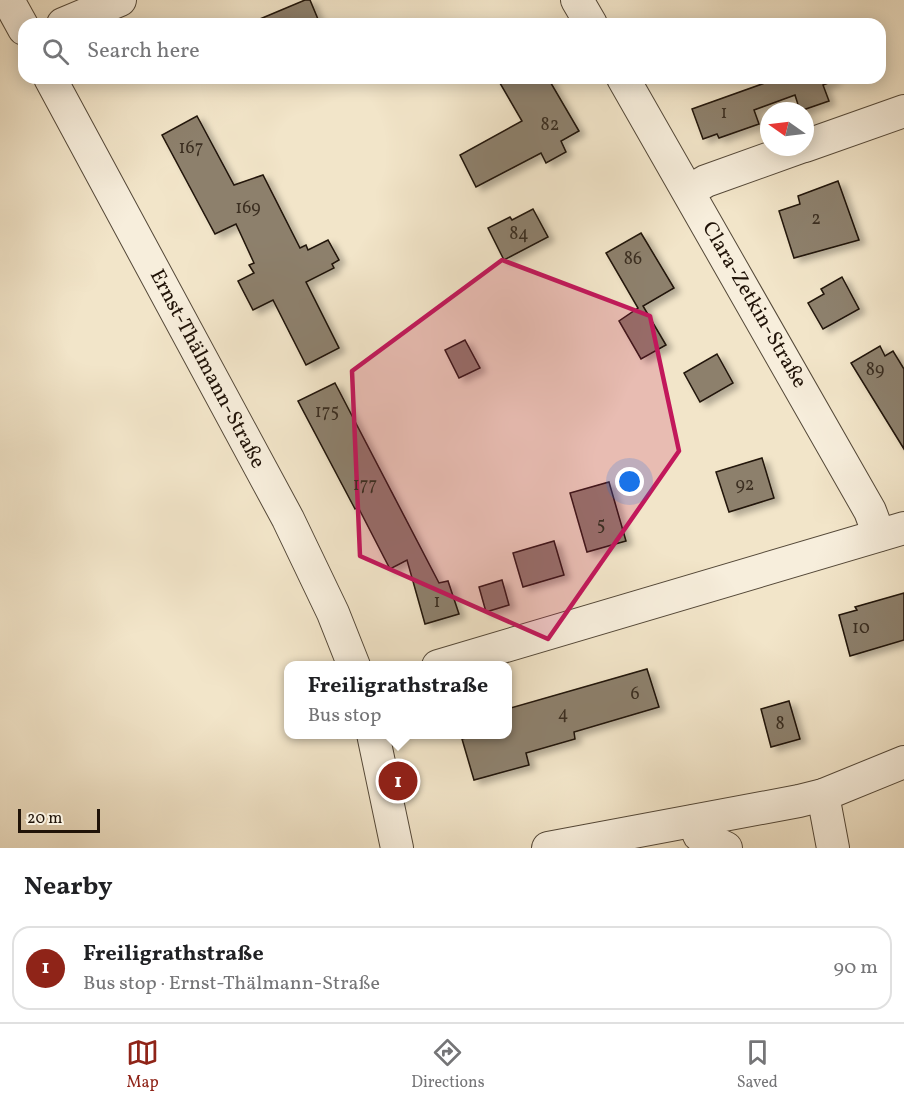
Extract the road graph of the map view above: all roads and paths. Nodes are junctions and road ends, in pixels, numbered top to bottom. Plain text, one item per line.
1 (8, 0) edge
2 (120, 0) edge
3 (577, 0) edge
4 (18, 18) edge
5 (77, 18) edge
6 (588, 18) edge
7 (53, 84) edge
8 (627, 84) edge
9 (904, 111) edge
10 (814, 142) edge
11 (775, 156) edge
12 (689, 190) junction
13 (891, 532) edge
14 (352, 661) edge
15 (455, 661) edge
16 (375, 739) edge
17 (904, 762) edge
18 (823, 795) junction
19 (694, 821) junction
20 (397, 848) edge
21 (548, 848) edge
22 (726, 848) edge
23 (833, 848) edge

1 - 4 street
2 - 5 street
3 - 6 street
7 - 14 street, Ernst-Thälmann-Straße
8 - 12 street, Clara-Zetkin-Straße
9 - 10 street
11 - 12 street
12 - 13 street, Clara-Zetkin-Straße
13 - 15 street
16 - 20 street
17 - 18 street
18 - 19 street
18 - 23 street
19 - 21 street
19 - 22 street

